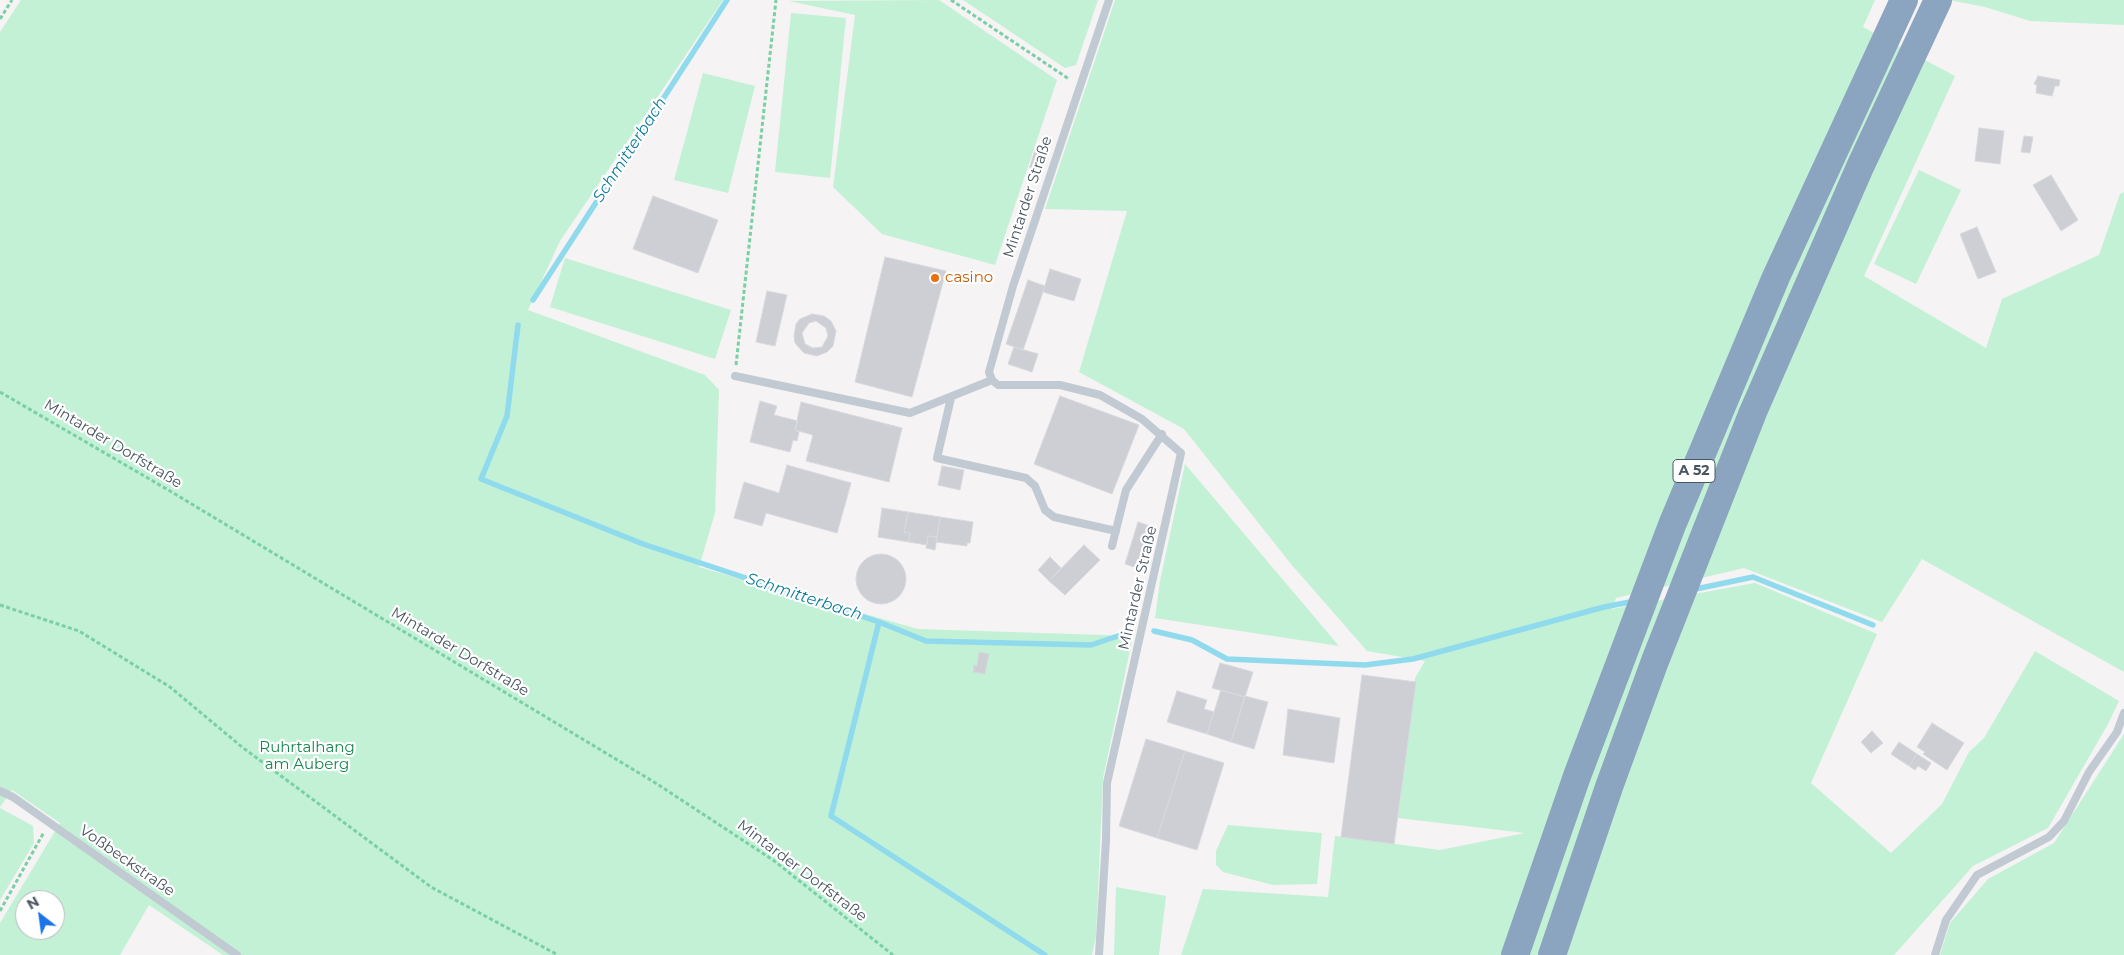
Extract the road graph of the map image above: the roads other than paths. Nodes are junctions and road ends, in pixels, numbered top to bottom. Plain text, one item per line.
1 (1108, 0) edge
2 (1904, 0) edge
3 (1938, 0) edge
4 (735, 376) road end
5 (992, 380) junction
6 (951, 398) junction
7 (1162, 434) junction
8 (1116, 531) junction
9 (1112, 546) dead end
10 (2124, 713) edge
11 (0, 791) edge
12 (237, 955) edge
13 (1098, 955) edge
14 (1515, 955) edge
15 (1552, 955) edge
16 (1935, 955) edge

1 - 5 lane, Mintarder Straße
2 - 14 highway, A 52
3 - 15 highway, A 52
4 - 6 lane
5 - 6 lane
5 - 7 lane, Mintarder Straße
6 - 8 lane
7 - 8 lane
7 - 13 lane, Mintarder Straße
8 - 9 lane
10 - 16 lane
11 - 12 lane, Voßbeckstraße

